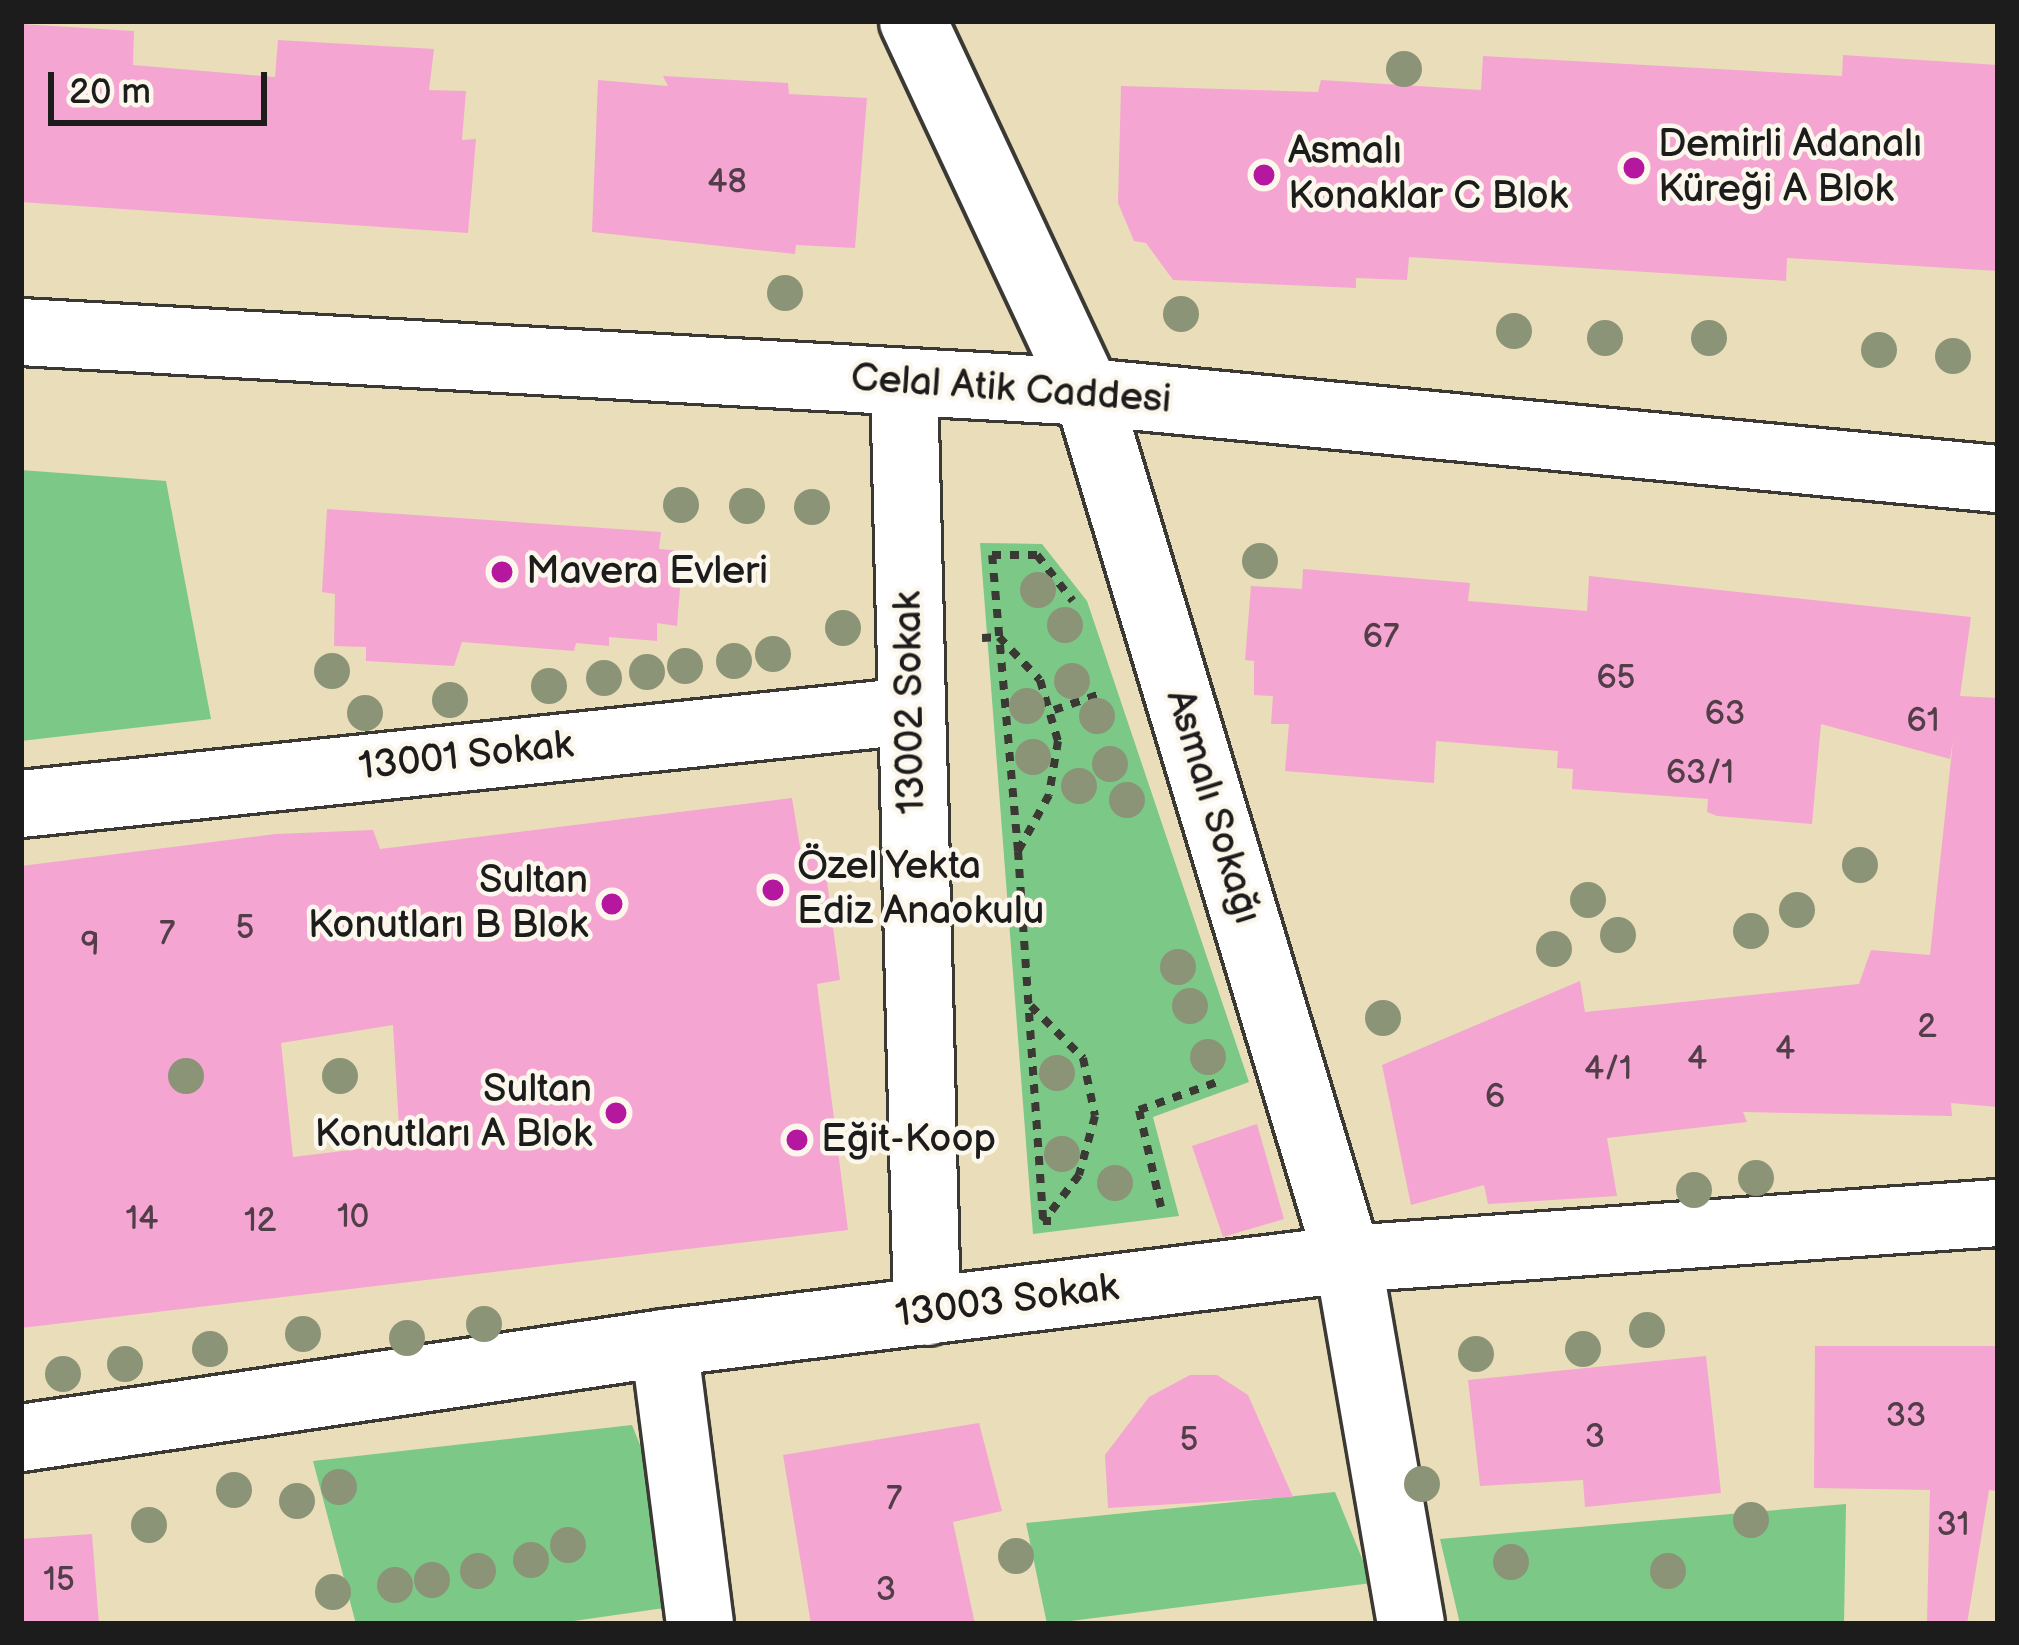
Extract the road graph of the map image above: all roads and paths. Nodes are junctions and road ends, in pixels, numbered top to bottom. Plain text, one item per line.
1 (913, 21) edge
2 (21, 332) edge
3 (904, 382) junction
4 (1087, 392) junction
5 (1998, 479) edge
6 (1078, 607) dead end
7 (999, 637) junction
8 (910, 640) junction
9 (1098, 670) dead end
10 (1106, 692) junction
11 (1054, 710) junction
12 (911, 711) junction
13 (1113, 714) dead end
14 (21, 804) edge
15 (1018, 850) junction
16 (1030, 1005) junction
17 (1235, 1076) dead end
18 (1145, 1209) dead end
19 (1998, 1213) edge
20 (1064, 1219) dead end
21 (1043, 1221) junction
22 (1027, 1234) dead end
23 (1348, 1259) junction
24 (928, 1312) junction
25 (664, 1343) junction
26 (21, 1438) edge
27 (700, 1624) edge
28 (1411, 1624) edge

1 - 4 street, Asmalı Sokağı
2 - 3 street, Celal Atik Caddesi
3 - 4 street, Celal Atik Caddesi
3 - 8 street, 13002 Sokak
4 - 5 street, Celal Atik Caddesi
4 - 23 street, Asmalı Sokağı
6 - 7 path
7 - 8 path
7 - 11 path
7 - 15 path
8 - 12 street, 13002 Sokak
9 - 10 path
10 - 11 path
10 - 13 path
11 - 15 path
12 - 14 street, 13001 Sokak
12 - 24 street, 13002 Sokak
15 - 16 path
16 - 21 path
16 - 21 path
17 - 18 path
19 - 23 street, 13003 Sokak
20 - 21 path
21 - 22 path
23 - 24 street, 13003 Sokak
23 - 28 street, Asmalı Sokağı
24 - 25 street, 13003 Sokak
25 - 26 street, 13003 Sokak
25 - 27 street

